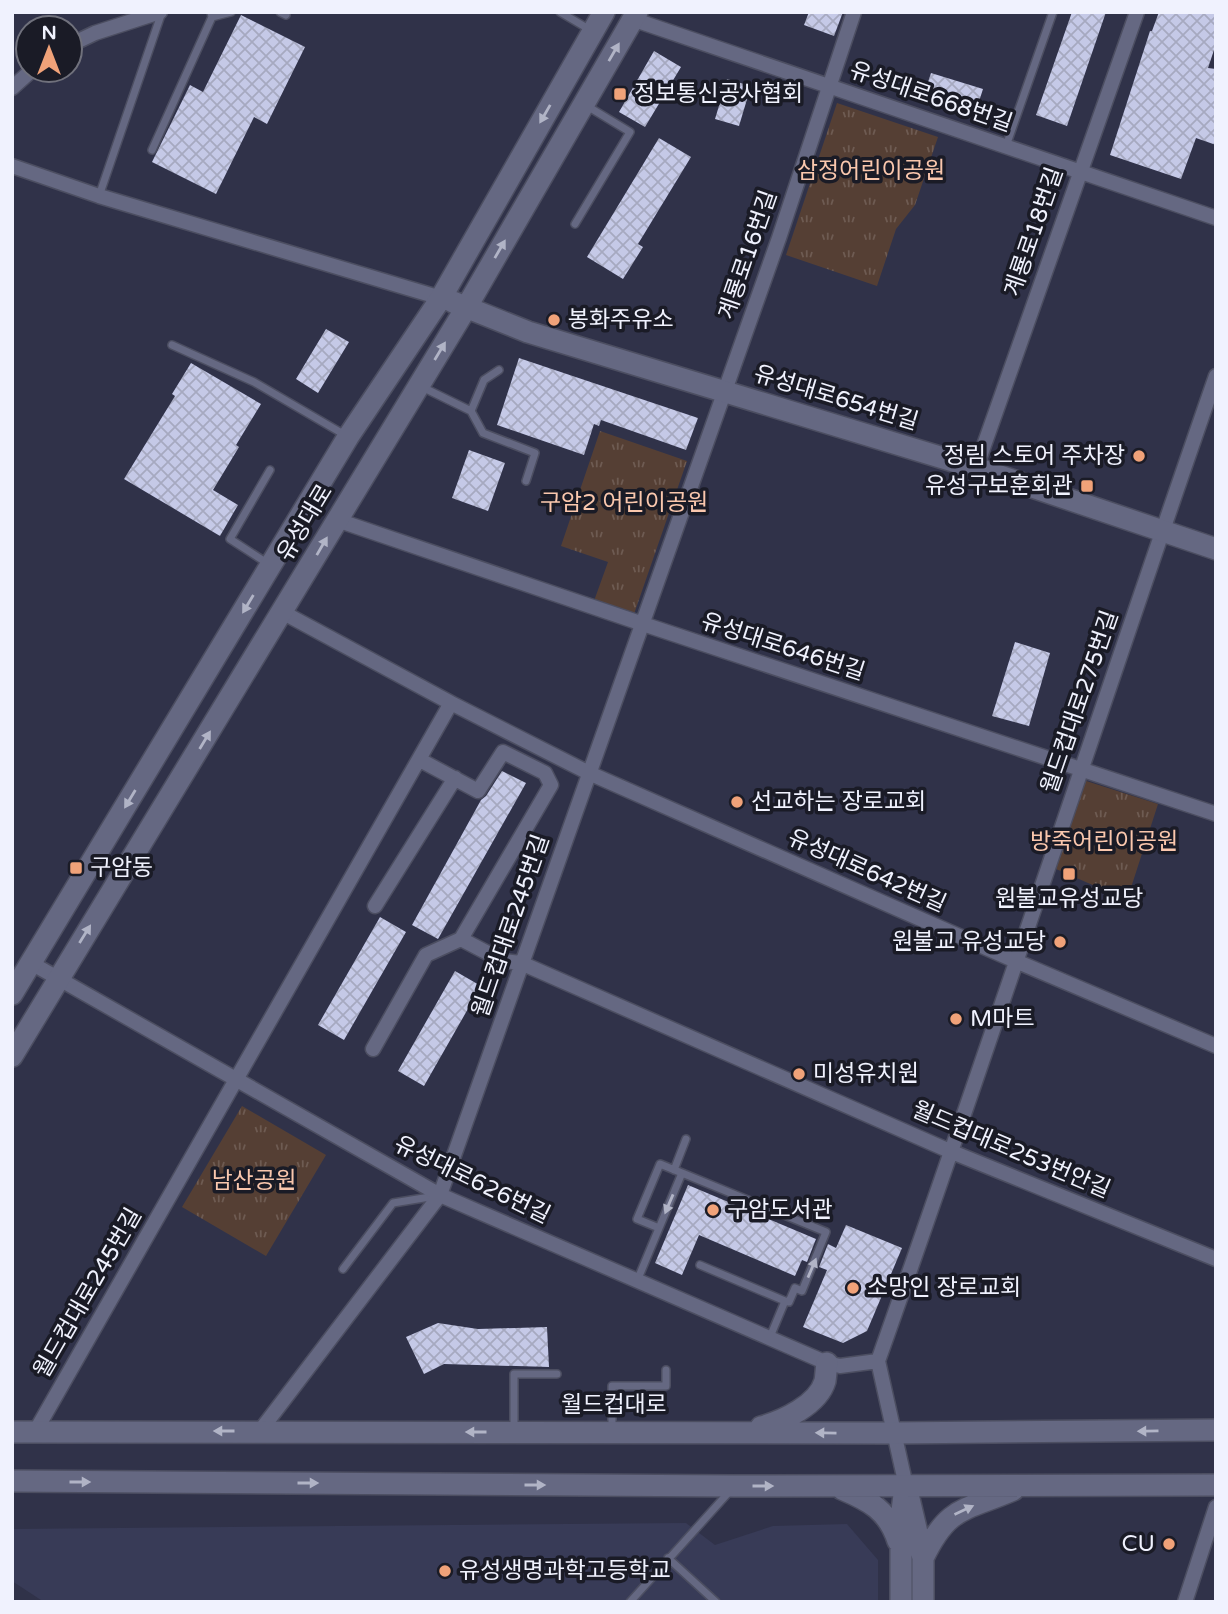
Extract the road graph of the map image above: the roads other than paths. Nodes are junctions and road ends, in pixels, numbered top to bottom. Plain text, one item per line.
1 (161, 12) edge
2 (231, 12) edge
3 (559, 12) edge
4 (604, 12) edge
5 (854, 12) edge
6 (1053, 12) edge
7 (1138, 12) edge
8 (211, 15) edge
9 (635, 16) edge
10 (592, 31) junction
11 (84, 38) edge
12 (829, 86) junction
13 (583, 104) junction
14 (1006, 146) junction
15 (152, 149) dead end
16 (12, 166) edge
17 (1080, 172) junction
18 (99, 196) junction
19 (1216, 218) edge
20 (575, 224) dead end
21 (441, 298) junction
22 (466, 308) junction
23 (172, 345) dead end
24 (499, 370) dead end
25 (1216, 376) edge
26 (419, 386) junction
27 (725, 393) junction
28 (471, 411) junction
29 (348, 437) junction
30 (976, 468) junction
31 (270, 470) dead end
32 (526, 481) dead end
33 (337, 520) junction
34 (1163, 530) junction
35 (1216, 549) edge
36 (271, 566) junction
37 (282, 612) junction
38 (643, 624) junction
39 (452, 703) junction
40 (420, 760) junction
41 (1080, 769) junction
42 (589, 773) junction
43 (455, 778) junction
44 (1216, 814) edge
45 (375, 906) dead end
46 (461, 939) junction
47 (31, 962) junction
48 (1018, 962) junction
49 (522, 963) junction
50 (58, 978) junction
51 (12, 994) edge
52 (1216, 1046) edge
53 (373, 1049) dead end
54 (12, 1055) edge
55 (237, 1079) junction
56 (686, 1139) dead end
57 (952, 1152) junction
58 (674, 1170) junction
59 (682, 1173) junction
60 (440, 1195) junction
61 (659, 1228) junction
62 (1216, 1259) edge
63 (700, 1265) dead end
64 (343, 1269) dead end
65 (637, 1281) junction
66 (785, 1301) junction
67 (769, 1337) junction
68 (878, 1361) junction
69 (827, 1363) junction
70 (666, 1370) dead end
71 (557, 1374) dead end
72 (1216, 1430) edge
73 (260, 1431) junction
74 (12, 1432) edge
75 (35, 1432) junction
76 (514, 1432) junction
77 (612, 1432) junction
78 (743, 1432) junction
79 (894, 1433) junction
80 (12, 1482) edge
81 (1024, 1485) junction
82 (1216, 1485) edge
83 (734, 1486) junction
84 (834, 1486) junction
85 (906, 1486) junction
86 (1216, 1507) edge
87 (901, 1553) junction
88 (668, 1558) junction
89 (923, 1558) junction
90 (630, 1602) edge
91 (716, 1602) edge
92 (901, 1602) edge
93 (923, 1602) edge
94 (1185, 1602) edge

1 - 11 street
1 - 18 lane
2 - 8 lane
3 - 10 lane
4 - 10 street, 유성대로
5 - 12 street, 계룡로16번길
6 - 14 lane
7 - 17 street, 계룡로18번길
8 - 15 lane
9 - 12 street, 유성대로668번길
13 -> 9 street, 유성대로
10 -> 21 street, 유성대로
12 - 14 street, 유성대로668번길
12 - 27 street, 계룡로16번길
13 - 20 lane
22 -> 13 street, 유성대로
14 - 17 street, 유성대로668번길
16 - 18 street
17 - 19 street, 유성대로668번길
17 - 30 street, 계룡로18번길
18 - 21 street
21 - 22 street, 유성대로654번길
21 - 29 street, 유성대로
26 -> 22 street, 유성대로
22 - 27 street, 유성대로654번길
23 - 29 lane
24 - 28 lane
25 - 34 street, 월드컵대로275번길
26 - 28 lane
26 - 33 street, 유성대로
27 - 30 street, 유성대로654번길
27 - 38 street, 월드컵대로245번길
28 - 32 lane
29 - 36 street, 유성대로
30 - 34 street, 유성대로654번길
31 - 36 lane
37 -> 33 street, 유성대로
33 - 38 street, 유성대로646번길
34 - 35 street, 유성대로654번길
34 - 41 street, 월드컵대로275번길
36 -> 47 street, 유성대로
37 - 39 street, 유성대로642번길
50 -> 37 street, 유성대로
38 - 41 street, 유성대로646번길
38 - 42 street, 월드컵대로245번길
39 - 40 street, 월드컵대로245번길
39 - 42 street, 유성대로642번길
40 - 43 street
40 - 55 street, 월드컵대로245번길
41 - 44 street, 유성대로646번길
41 - 48 street, 월드컵대로275번길
42 - 48 street, 유성대로642번길
42 - 49 street, 월드컵대로245번길
43 - 45 street
43 - 46 street
46 - 49 street, 월드컵대로253번안길
46 - 53 street
47 - 50 street, 유성대로626번길
47 - 51 street, 유성대로
48 - 52 street, 유성대로642번길
48 - 57 street, 월드컵대로275번길
49 - 57 street, 월드컵대로253번안길
49 - 60 street, 월드컵대로245번길
50 - 54 street, 유성대로
50 - 55 street, 유성대로626번길
55 - 60 street, 유성대로626번길
55 - 75 street, 월드컵대로245번길
56 - 58 lane
57 - 62 street, 월드컵대로253번안길
57 - 68 street, 월드컵대로275번길
58 - 59 lane
58 - 61 lane
59 -> 61 lane
66 -> 59 lane
60 - 64 lane
60 - 65 street, 유성대로626번길
60 - 73 street, 월드컵대로245번길
61 - 65 lane
63 - 66 lane
65 - 67 street, 유성대로626번길
66 - 67 lane
67 - 69 street, 유성대로626번길
68 - 69 street, 유성대로626번길
68 - 79 street
69 - 78 street
70 - 77 lane
71 - 76 lane
72 -> 79 street, 월드컵대로
73 -> 75 street, 월드컵대로
76 -> 73 street, 월드컵대로
74 - 75 street, 월드컵대로
76 - 77 street, 월드컵대로
77 - 78 street, 월드컵대로
79 -> 78 street, 월드컵대로
79 - 85 street
80 -> 83 street
81 - 82 street
81 - 85 street
89 -> 81 street
83 -> 84 street
83 - 88 lane
84 - 85 street
84 - 87 street
85 - 87 street
85 - 89 street
86 - 94 street
87 - 92 street
88 - 90 lane
88 - 91 lane
89 - 93 street

